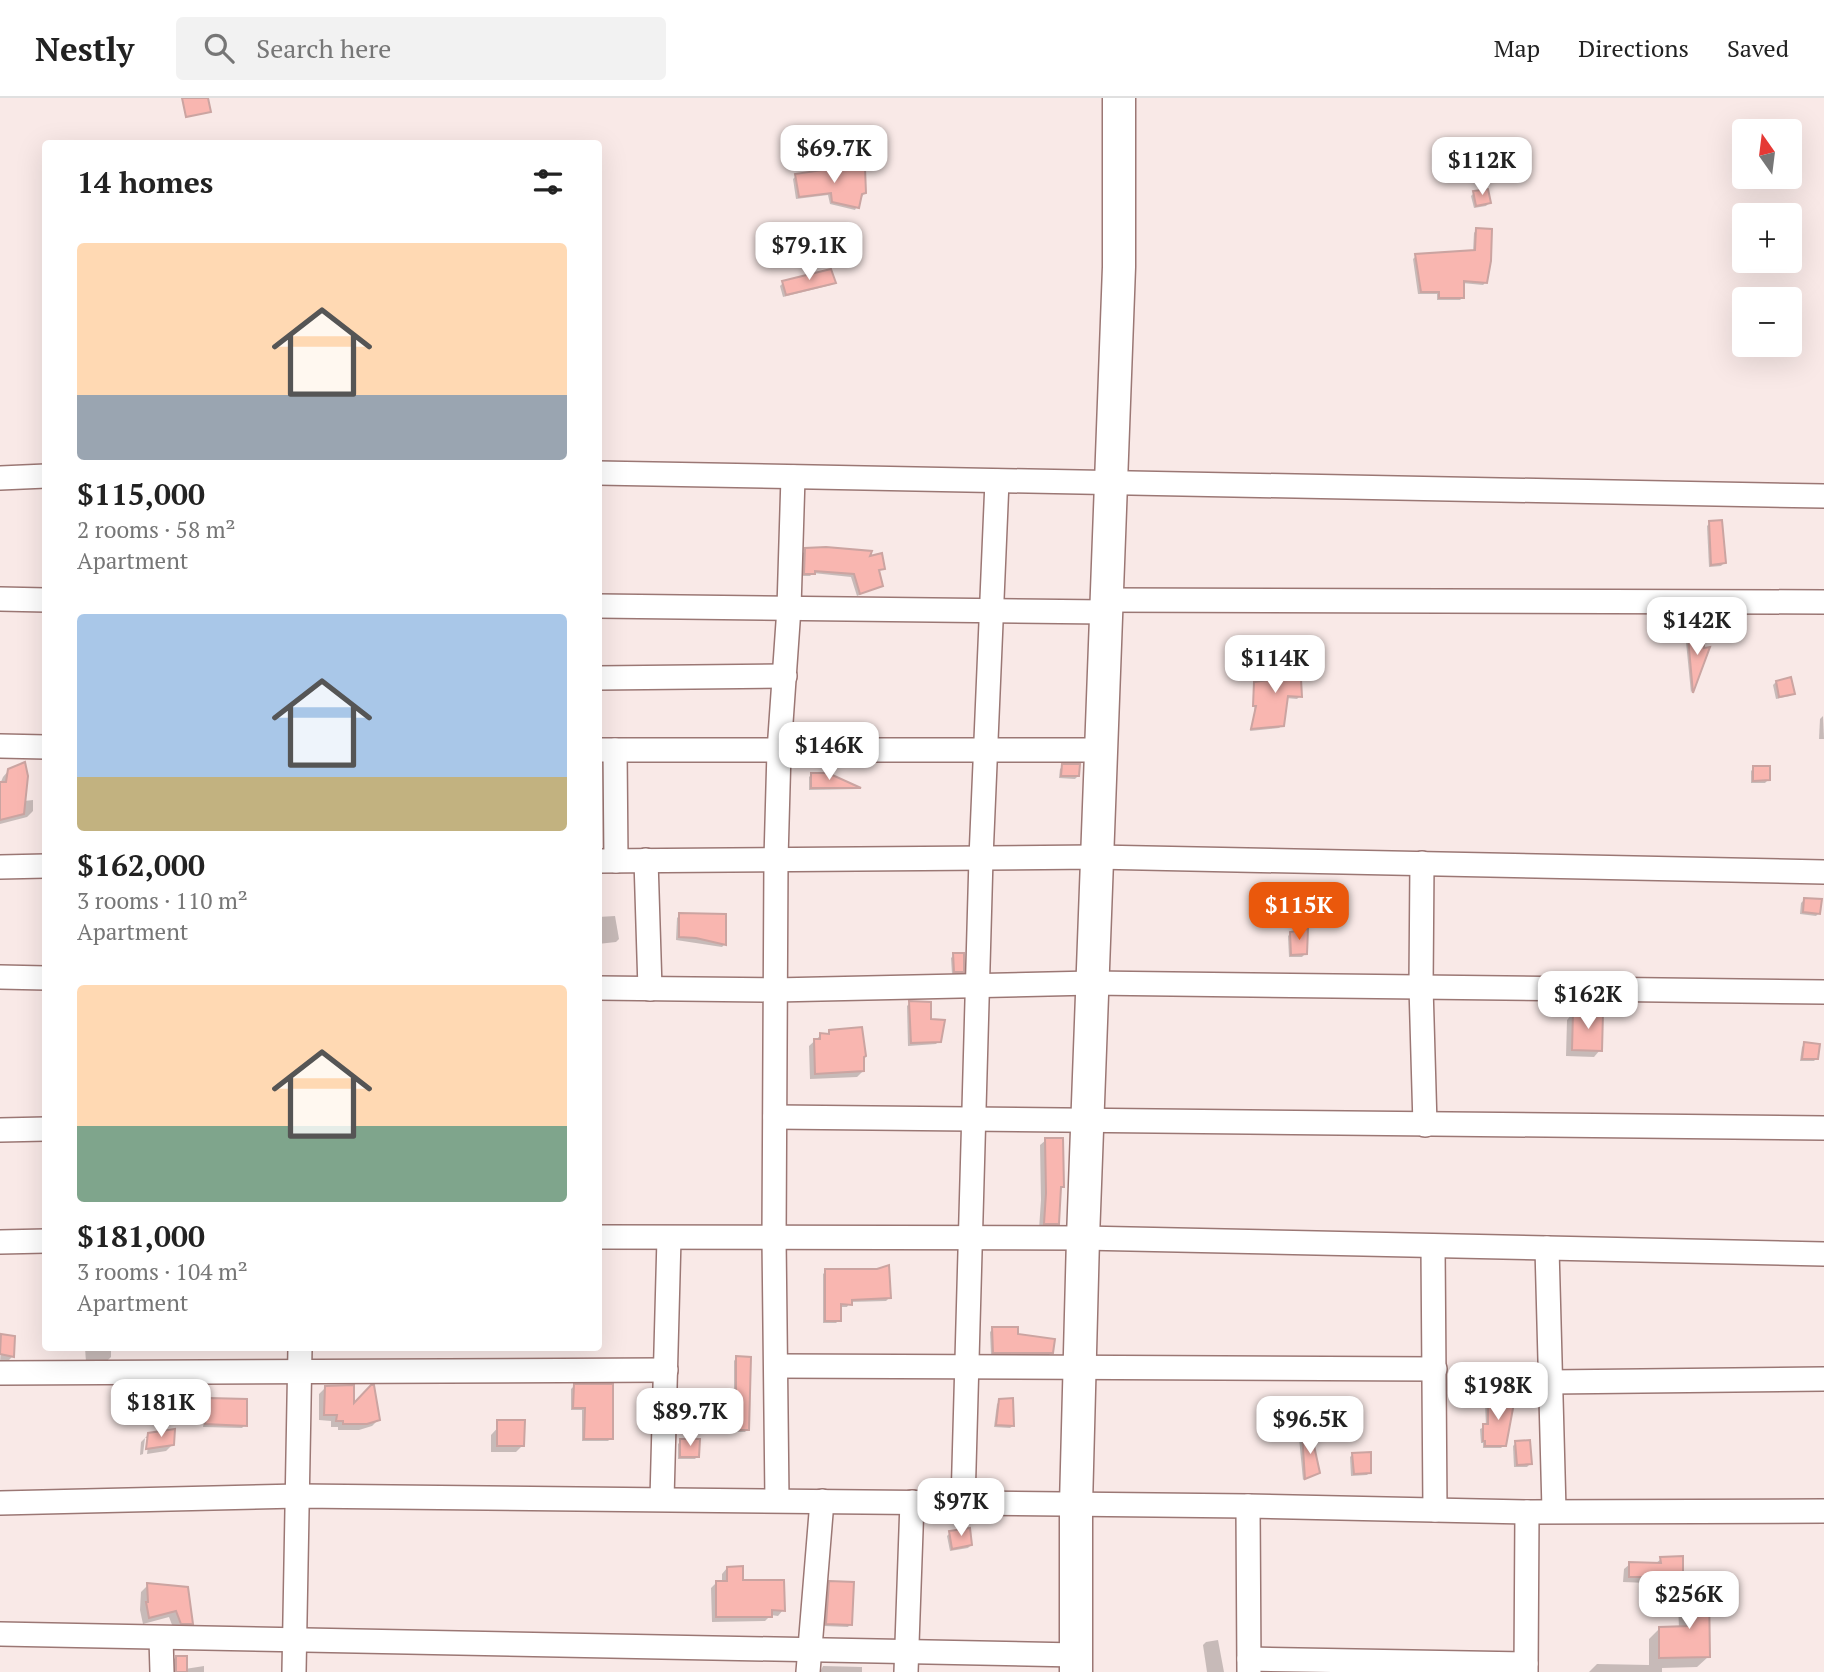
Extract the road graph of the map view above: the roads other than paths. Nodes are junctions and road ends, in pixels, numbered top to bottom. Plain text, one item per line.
1 (1119, 98) edge
2 (602, 473) edge
3 (42, 476) edge
4 (793, 477) junction
5 (0, 478) edge
6 (998, 481) junction
7 (1109, 483) junction
8 (1824, 496) edge
9 (0, 599) edge
10 (42, 600) edge
11 (1824, 602) edge
12 (602, 606) edge
13 (1105, 606) junction
14 (789, 607) junction
15 (992, 610) junction
16 (785, 676) junction
17 (602, 678) edge
18 (0, 746) edge
19 (42, 747) edge
20 (607, 750) edge
21 (987, 750) junction
22 (1100, 750) junction
23 (779, 751) junction
24 (1096, 857) junction
25 (981, 858) junction
26 (776, 859) junction
27 (646, 860) junction
28 (607, 861) edge
29 (1422, 863) junction
30 (42, 866) edge
31 (0, 867) edge
32 (1824, 872) edge
33 (0, 978) edge
34 (42, 978) edge
35 (1091, 983) junction
36 (1421, 986) junction
37 (978, 987) junction
38 (602, 988) edge
39 (650, 989) junction
40 (775, 990) junction
41 (1824, 992) edge
42 (775, 1117) junction
43 (975, 1118) junction
44 (1087, 1119) junction
45 (1425, 1125) junction
46 (1824, 1128) edge
47 (42, 1129) edge
48 (0, 1130) edge
49 (602, 1237) edge
50 (669, 1238) junction
51 (774, 1238) junction
52 (970, 1238) junction
53 (1083, 1238) junction
54 (42, 1241) edge
55 (0, 1242) edge
56 (1433, 1246) junction
57 (1548, 1248) junction
58 (1824, 1254) edge
59 (300, 1351) edge
60 (777, 1366) junction
61 (967, 1368) junction
62 (1435, 1368) junction
63 (1080, 1369) junction
64 (666, 1370) junction
65 (300, 1372) junction
66 (0, 1373) edge
67 (1824, 1379) edge
68 (1550, 1382) junction
69 (299, 1496) junction
70 (662, 1499) junction
71 (777, 1500) junction
72 (822, 1501) junction
73 (912, 1502) junction
74 (0, 1503) edge
75 (963, 1503) junction
76 (1076, 1505) junction
77 (1248, 1506) junction
78 (1435, 1510) junction
79 (1554, 1510) junction
80 (1527, 1511) junction
81 (1824, 1511) edge
82 (0, 1634) edge
83 (161, 1638) junction
84 (295, 1638) junction
85 (809, 1648) junction
86 (906, 1661) edge
87 (1076, 1663) edge
88 (1249, 1666) edge
89 (1526, 1668) edge
90 (162, 1672) edge
91 (294, 1672) edge
92 (808, 1672) edge

1 - 7 street
2 - 4 street
3 - 5 street
4 - 6 street
4 - 14 street
6 - 7 street
6 - 15 street
7 - 8 street
7 - 13 street
9 - 10 street
11 - 13 street
12 - 14 street
13 - 15 street
13 - 22 street
14 - 15 street
14 - 16 street
15 - 21 street
16 - 17 street
16 - 23 street
18 - 19 street
20 - 23 street
20 - 28 street
21 - 22 street
21 - 23 street
21 - 25 street
22 - 24 street
23 - 26 street
24 - 25 street
24 - 29 street
24 - 35 street
25 - 26 street
25 - 37 street
26 - 27 street
26 - 40 street
27 - 28 street
27 - 39 street
29 - 32 street
29 - 36 street
30 - 31 street
33 - 34 street
35 - 36 street
35 - 37 street
35 - 44 street
36 - 41 street
36 - 45 street
37 - 40 street
37 - 43 street
38 - 39 street
39 - 40 street
40 - 42 street
42 - 43 street
42 - 51 street
43 - 44 street
43 - 52 street
44 - 45 street
44 - 53 street
45 - 46 street
47 - 48 street
49 - 50 street
50 - 51 street
50 - 64 street
51 - 52 street
51 - 60 street
52 - 53 street
52 - 61 street
53 - 56 street
53 - 63 street
54 - 55 street
56 - 57 street
56 - 62 street
57 - 58 street
57 - 68 street
59 - 65 street
60 - 61 street
60 - 71 street
61 - 63 street
61 - 75 street
62 - 63 street
62 - 78 street
63 - 76 street
64 - 65 street
64 - 70 street
65 - 66 street
65 - 69 street
67 - 68 street
68 - 79 street
69 - 70 street
69 - 74 street
69 - 84 street
70 - 71 street
71 - 72 street
72 - 73 street
72 - 85 street
73 - 75 street
73 - 86 street
75 - 76 street
76 - 77 street
76 - 87 street
77 - 78 street
77 - 88 street
78 - 80 street
79 - 80 street
79 - 81 street
80 - 89 street
82 - 83 street
83 - 84 street
83 - 90 street
84 - 85 street
84 - 91 street
85 - 86 street
85 - 92 street
86 - 87 street
88 - 89 street

